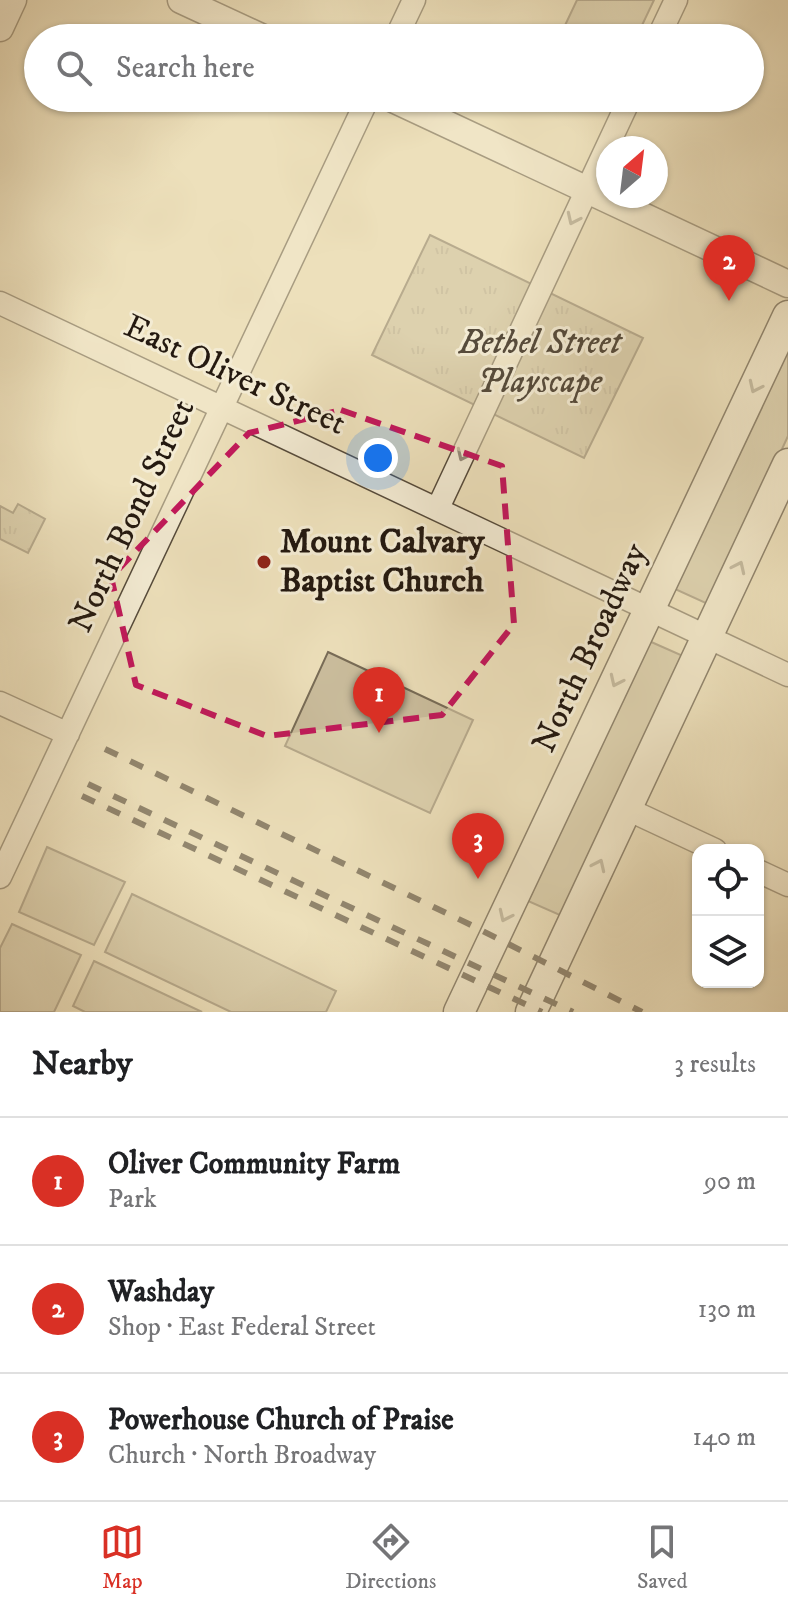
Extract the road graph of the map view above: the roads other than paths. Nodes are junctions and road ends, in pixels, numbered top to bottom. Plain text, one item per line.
1 (13, 0) edge
2 (181, 0) edge
3 (414, 0) edge
4 (676, 0) edge
5 (233, 24) edge
6 (403, 24) edge
7 (665, 24) edge
8 (0, 28) edge
9 (361, 112) edge
10 (421, 112) edge
11 (623, 112) edge
12 (587, 190) junction
13 (788, 284) edge
14 (0, 303) edge
15 (788, 316) edge
16 (222, 407) junction
17 (788, 464) edge
18 (438, 508) junction
19 (650, 610) junction
20 (706, 637) junction
21 (788, 675) edge
22 (0, 703) edge
23 (68, 734) junction
24 (625, 808) junction
25 (702, 844) edge
26 (764, 874) edge
27 (0, 877) edge
28 (788, 885) edge
29 (459, 1012) edge
30 (531, 1012) edge

1 - 8 street
2 - 5 street
3 - 6 street
4 - 7 street
9 - 16 street, North Bond Street
10 - 12 street
11 - 12 street
12 - 13 street
12 -> 18 street
14 - 16 street, East Oliver Street
15 -> 19 main road, North Broadway
16 - 18 street, East Oliver Street
16 - 23 street, North Bond Street
20 -> 17 main road
18 - 19 street, East Oliver Street
19 - 20 street, East Oliver Street
19 -> 29 main road, North Broadway
20 - 21 street, East Oliver Street
20 - 24 main road
22 - 23 street
23 - 27 street, North Bond Street
24 - 25 street
30 -> 24 main road
26 - 28 street

